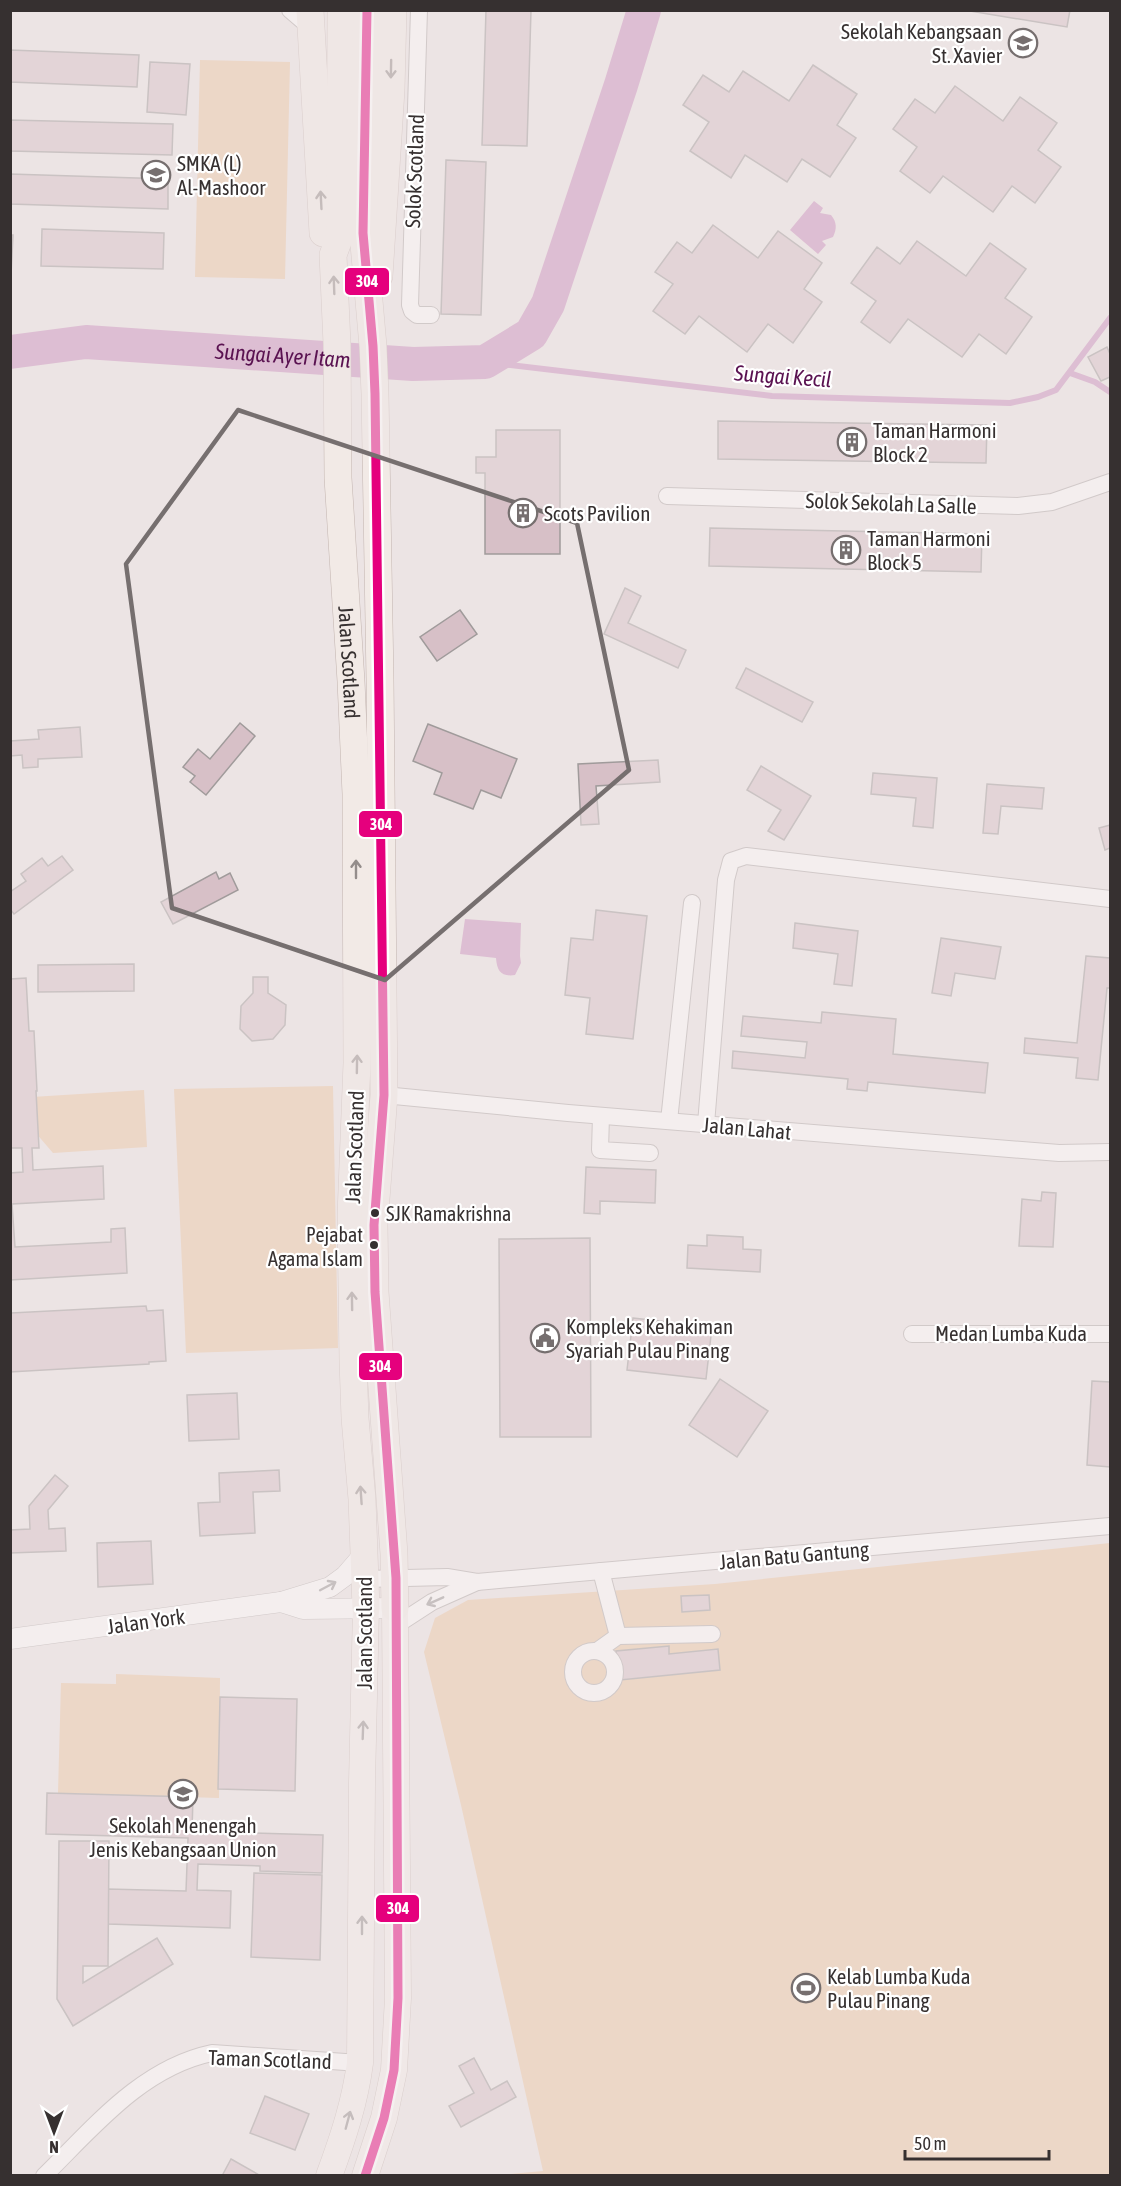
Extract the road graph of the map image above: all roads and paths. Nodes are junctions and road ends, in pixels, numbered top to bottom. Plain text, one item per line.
1 (290, 10) edge
2 (340, 10) edge
3 (367, 10) edge
4 (393, 10) edge
5 (419, 10) edge
6 (310, 19) edge
7 (351, 152) junction
8 (333, 255) junction
9 (431, 315) dead end
10 (373, 346) junction
11 (1110, 482) edge
12 (667, 496) dead end
13 (1110, 899) edge
14 (692, 903) dead end
15 (384, 1095) junction
16 (601, 1116) junction
17 (669, 1121) junction
18 (706, 1124) junction
19 (1110, 1152) edge
20 (650, 1153) dead end
21 (912, 1334) dead end
22 (1110, 1334) edge
23 (1110, 1526) edge
24 (365, 1566) junction
25 (601, 1571) junction
26 (396, 1578) junction
27 (477, 1582) junction
28 (281, 1602) junction
29 (366, 1608) junction
30 (395, 1617) junction
31 (712, 1634) dead end
32 (618, 1635) junction
33 (10, 1640) edge
34 (597, 1651) dead end
35 (360, 2063) junction
36 (44, 2175) edge
37 (330, 2175) edge
38 (365, 2175) edge

1 - 6 street
2 - 7 highway
3 - 7 highway
4 -> 10 highway
5 - 9 street, Solok Scotland
8 -> 6 highway
7 - 8 highway, Jalan Scotland
7 - 10 highway, Jalan Scotland
24 -> 8 highway, Jalan Scotland
10 - 15 highway, Jalan Scotland
11 - 12 street, Solok Sekolah La Salle
13 - 18 street
14 - 17 street
15 - 16 street, Jalan Lahat
15 - 26 highway, Jalan Scotland
16 - 17 street, Jalan Lahat
16 - 20 street
17 - 18 street, Jalan Lahat
18 - 19 street, Jalan Lahat
21 - 22 street, Medan Lumba Kuda
23 - 25 street, Jalan Batu Gantung
24 - 26 street, Jalan Batu Gantung
28 -> 24 street, Jalan York
24 - 29 highway, Jalan Scotland
25 - 27 street, Jalan Batu Gantung
25 - 32 street
26 - 27 street, Jalan Batu Gantung
26 - 30 highway, Jalan Scotland
27 -> 30 street, Jalan Batu Gantung
28 - 29 street, Jalan York
28 - 33 street, Jalan York
29 - 30 street, Jalan York
35 -> 29 main road, Jalan Scotland
30 - 38 main road, Jalan Scotland
31 - 32 street
32 - 34 street
35 - 36 street, Taman Scotland
37 -> 35 main road, Jalan Scotland

